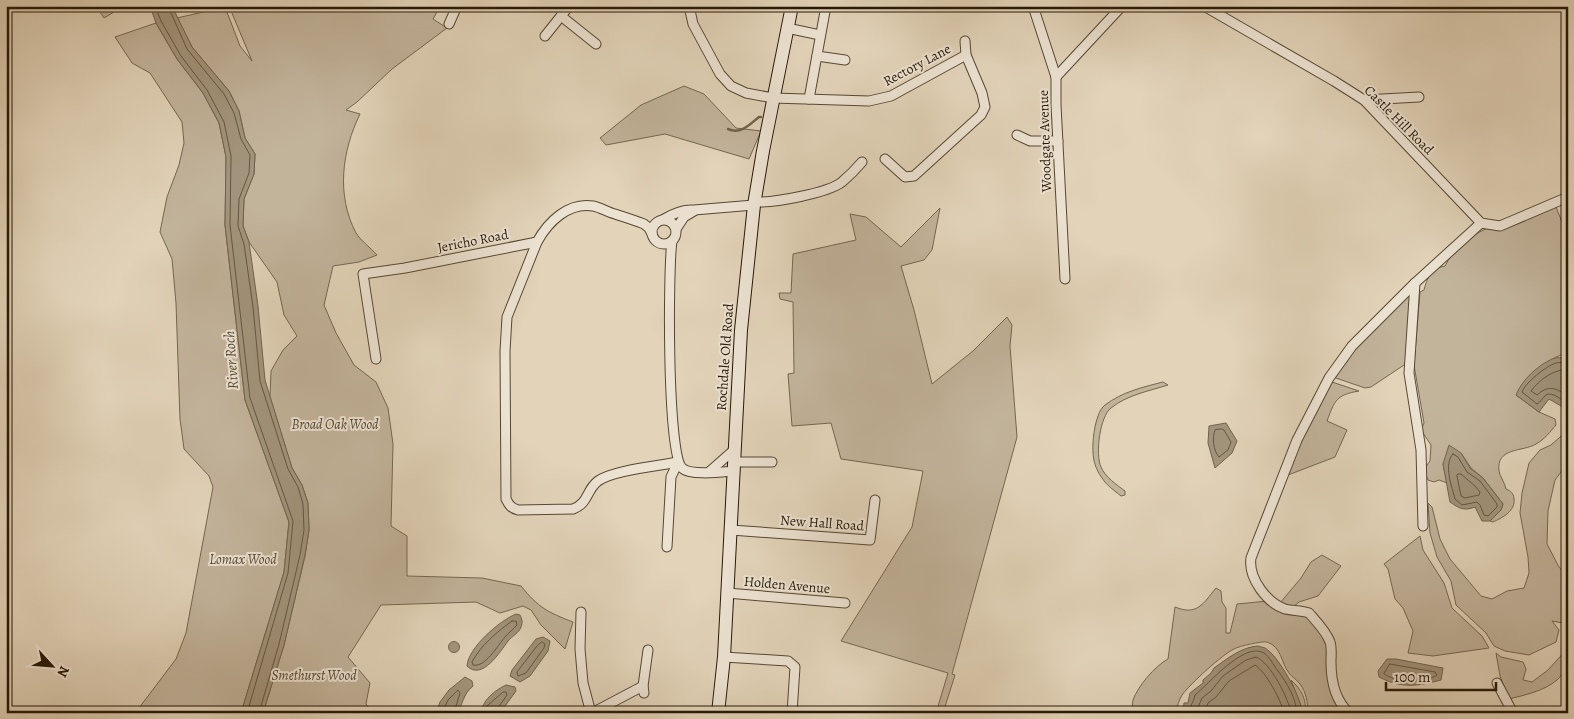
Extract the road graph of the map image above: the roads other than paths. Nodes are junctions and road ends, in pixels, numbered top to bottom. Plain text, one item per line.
1 (457, 6) edge
2 (570, 6) edge
3 (689, 6) edge
4 (792, 6) edge
5 (826, 6) edge
6 (1033, 6) edge
7 (1122, 6) edge
8 (1204, 6) edge
9 (561, 16) junction
10 (449, 24) dead end
11 (787, 28) junction
12 (820, 35) junction
13 (545, 36) dead end
14 (965, 41) dead end
15 (596, 44) dead end
16 (966, 55) junction
17 (817, 56) junction
18 (846, 60) dead end
19 (1056, 77) junction
20 (1419, 97) dead end
21 (772, 98) junction
22 (809, 99) junction
23 (1364, 100) junction
24 (1017, 135) dead end
25 (1058, 141) junction
26 (885, 158) dead end
27 (862, 162) dead end
28 (1568, 197) edge
29 (755, 204) junction
30 (694, 210) junction
31 (624, 217) junction
32 (662, 219) junction
33 (1481, 224) junction
34 (676, 229) junction
35 (652, 234) junction
36 (672, 241) junction
37 (538, 242) junction
38 (1065, 279) dead end
39 (1415, 283) junction
40 (376, 360) dead end
41 (734, 461) junction
42 (678, 462) junction
43 (772, 462) dead end
44 (709, 472) junction
45 (875, 500) dead end
46 (1423, 526) dead end
47 (730, 530) junction
48 (666, 547) dead end
49 (727, 593) junction
50 (845, 603) dead end
51 (581, 612) dead end
52 (648, 650) dead end
53 (724, 657) junction
54 (1497, 683) dead end
55 (592, 713) edge
56 (718, 713) edge
57 (792, 713) edge
58 (1349, 713) edge
59 (1513, 713) edge

1 - 10 street
2 - 9 street
3 - 21 street, Rectory Lane
4 - 11 main road, Rochdale Old Road
5 - 12 street
6 - 19 street, Woodgate Avenue
7 - 19 street
8 - 23 street, Castle Hill Road
9 - 13 street
9 - 15 street
11 - 12 street
11 - 21 main road, Rochdale Old Road
12 - 17 street
14 - 16 street
16 - 22 street, Rectory Lane
16 - 26 street, Rectory Lane
17 - 18 street
17 - 22 street
19 - 25 street, Woodgate Avenue
20 - 23 street
21 - 22 street, Rectory Lane
21 - 29 main road, Rochdale Old Road
23 - 33 street, Castle Hill Road
24 - 25 street
25 - 38 street, Woodgate Avenue
27 - 29 street
28 - 33 street
29 - 30 street
29 - 41 main road, Rochdale Old Road
30 - 32 street
30 - 34 street
31 - 32 street
31 - 35 street
31 - 37 street
32 - 34 street
32 - 35 street
33 - 39 street
34 - 36 street
35 - 36 street
36 - 42 street
37 - 40 street, Jericho Road
37 - 42 street
39 - 46 street
39 - 58 street
41 - 43 street
41 - 44 street
41 - 44 street
41 - 47 main road, Rochdale Old Road
42 - 44 street
42 - 48 street
45 - 47 street, New Hall Road
47 - 49 main road, Rochdale Old Road
49 - 50 street, Holden Avenue
49 - 53 main road, Rochdale Old Road
51 - 55 street
52 - 55 street
53 - 56 main road, Rochdale Old Road
53 - 57 street
54 - 59 street

